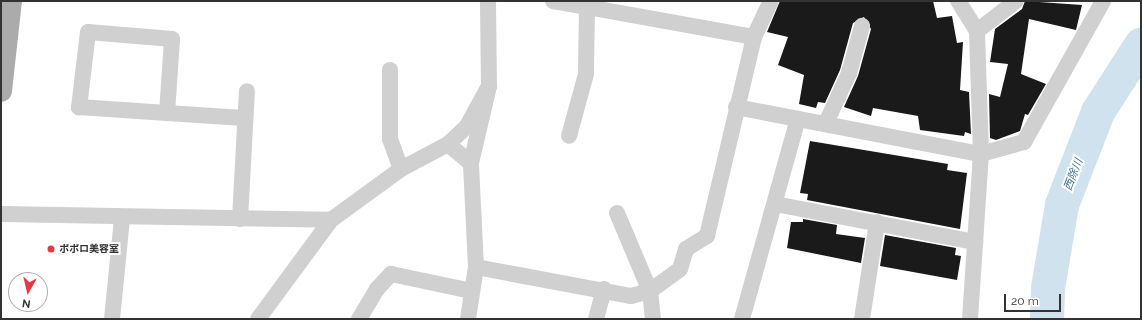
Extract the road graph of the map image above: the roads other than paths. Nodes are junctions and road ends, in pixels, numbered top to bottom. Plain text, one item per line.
1 (11, 1) edge
2 (488, 1) edge
3 (553, 1) edge
4 (771, 1) edge
5 (958, 1) edge
6 (1016, 1) edge
7 (1103, 1) edge
8 (587, 7) junction
9 (862, 26) dead end
10 (977, 31) junction
11 (754, 37) junction
12 (390, 70) dead end
13 (489, 86) junction
14 (1, 91) edge
15 (247, 91) dead end
16 (736, 108) junction
17 (167, 113) junction
18 (244, 118) junction
19 (798, 118) junction
20 (826, 123) junction
21 (569, 136) dead end
22 (448, 144) junction
23 (981, 154) junction
24 (471, 163) junction
25 (401, 169) junction
26 (775, 204) junction
27 (617, 213) dead end
28 (1, 214) edge
29 (122, 218) junction
30 (240, 219) junction
31 (331, 220) junction
32 (877, 222) junction
33 (975, 242) junction
34 (476, 267) junction
35 (604, 289) junction
36 (650, 291) junction
37 (472, 292) junction
38 (112, 319) edge
39 (258, 319) edge
40 (359, 319) edge
41 (468, 319) edge
42 (596, 319) edge
43 (653, 319) edge
44 (742, 319) edge
45 (862, 319) edge
46 (970, 319) edge

1 - 14 main road
2 - 13 street
3 - 8 street
4 - 11 street
5 - 10 street
6 - 10 street
7 - 23 street
8 - 11 street
8 - 21 street
9 - 20 street
10 - 23 street
11 - 16 street
12 - 25 street
13 - 22 street
13 - 24 street
15 - 18 street
16 - 19 street
16 - 36 street
17 - 17 street
17 - 18 street
18 - 30 street
19 - 20 street
19 - 26 street
20 - 23 street
22 - 24 street
22 - 25 street
23 - 33 street
24 - 34 street
25 - 31 street
26 - 32 street
26 - 44 street
27 - 36 street
28 - 29 street
29 - 30 street
29 - 38 street
30 - 31 street
31 - 39 street
32 - 33 street
32 - 45 street
33 - 46 street
34 - 35 street
34 - 37 street
35 - 36 street
35 - 42 street
36 - 43 street
37 - 40 street
37 - 41 street

